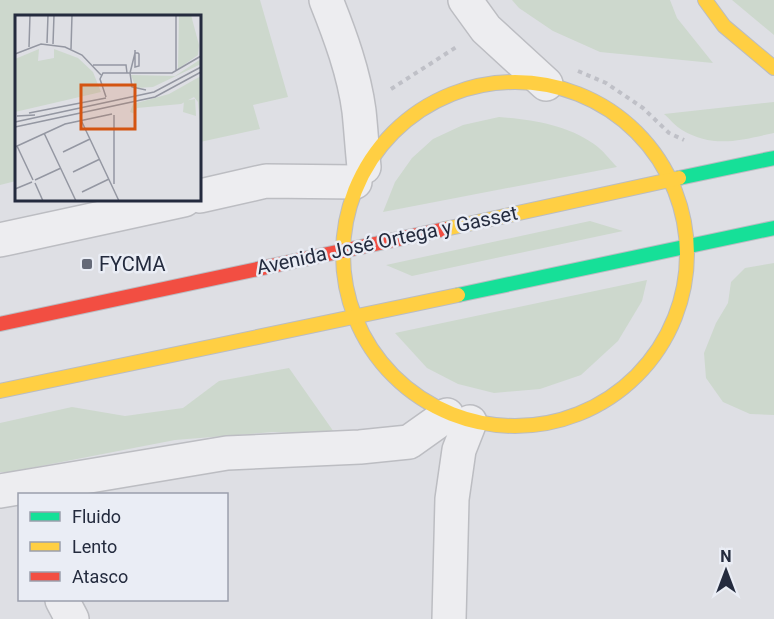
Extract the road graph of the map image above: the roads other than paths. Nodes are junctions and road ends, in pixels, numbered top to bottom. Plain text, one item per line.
1 (326, 0) edge
2 (465, 0) edge
3 (705, 0) edge
4 (774, 68) edge
5 (546, 84) junction
6 (774, 158) edge
7 (359, 174) junction
8 (671, 180) junction
9 (201, 196) edge
10 (179, 201) edge
11 (774, 228) edge
12 (0, 240) edge
13 (688, 246) junction
14 (341, 250) junction
15 (352, 317) junction
16 (0, 324) edge
17 (0, 391) edge
18 (459, 418) junction
19 (25, 493) edge
20 (63, 601) edge
21 (72, 619) edge
22 (449, 619) edge

1 - 7 street
2 - 5 street
3 - 4 main road
5 - 7 main road
5 - 8 main road
6 - 8 main road, Avenida José Ortega y Gasset
7 - 9 street
7 - 14 main road
8 - 13 main road
8 - 14 main road, Avenida José Ortega y Gasset
10 - 12 street
11 - 13 main road
13 - 15 main road
13 - 18 main road
14 - 15 main road
14 - 16 main road, Avenida José Ortega y Gasset
15 - 17 main road
15 - 18 main road
18 - 19 street
18 - 22 street
20 - 21 street

